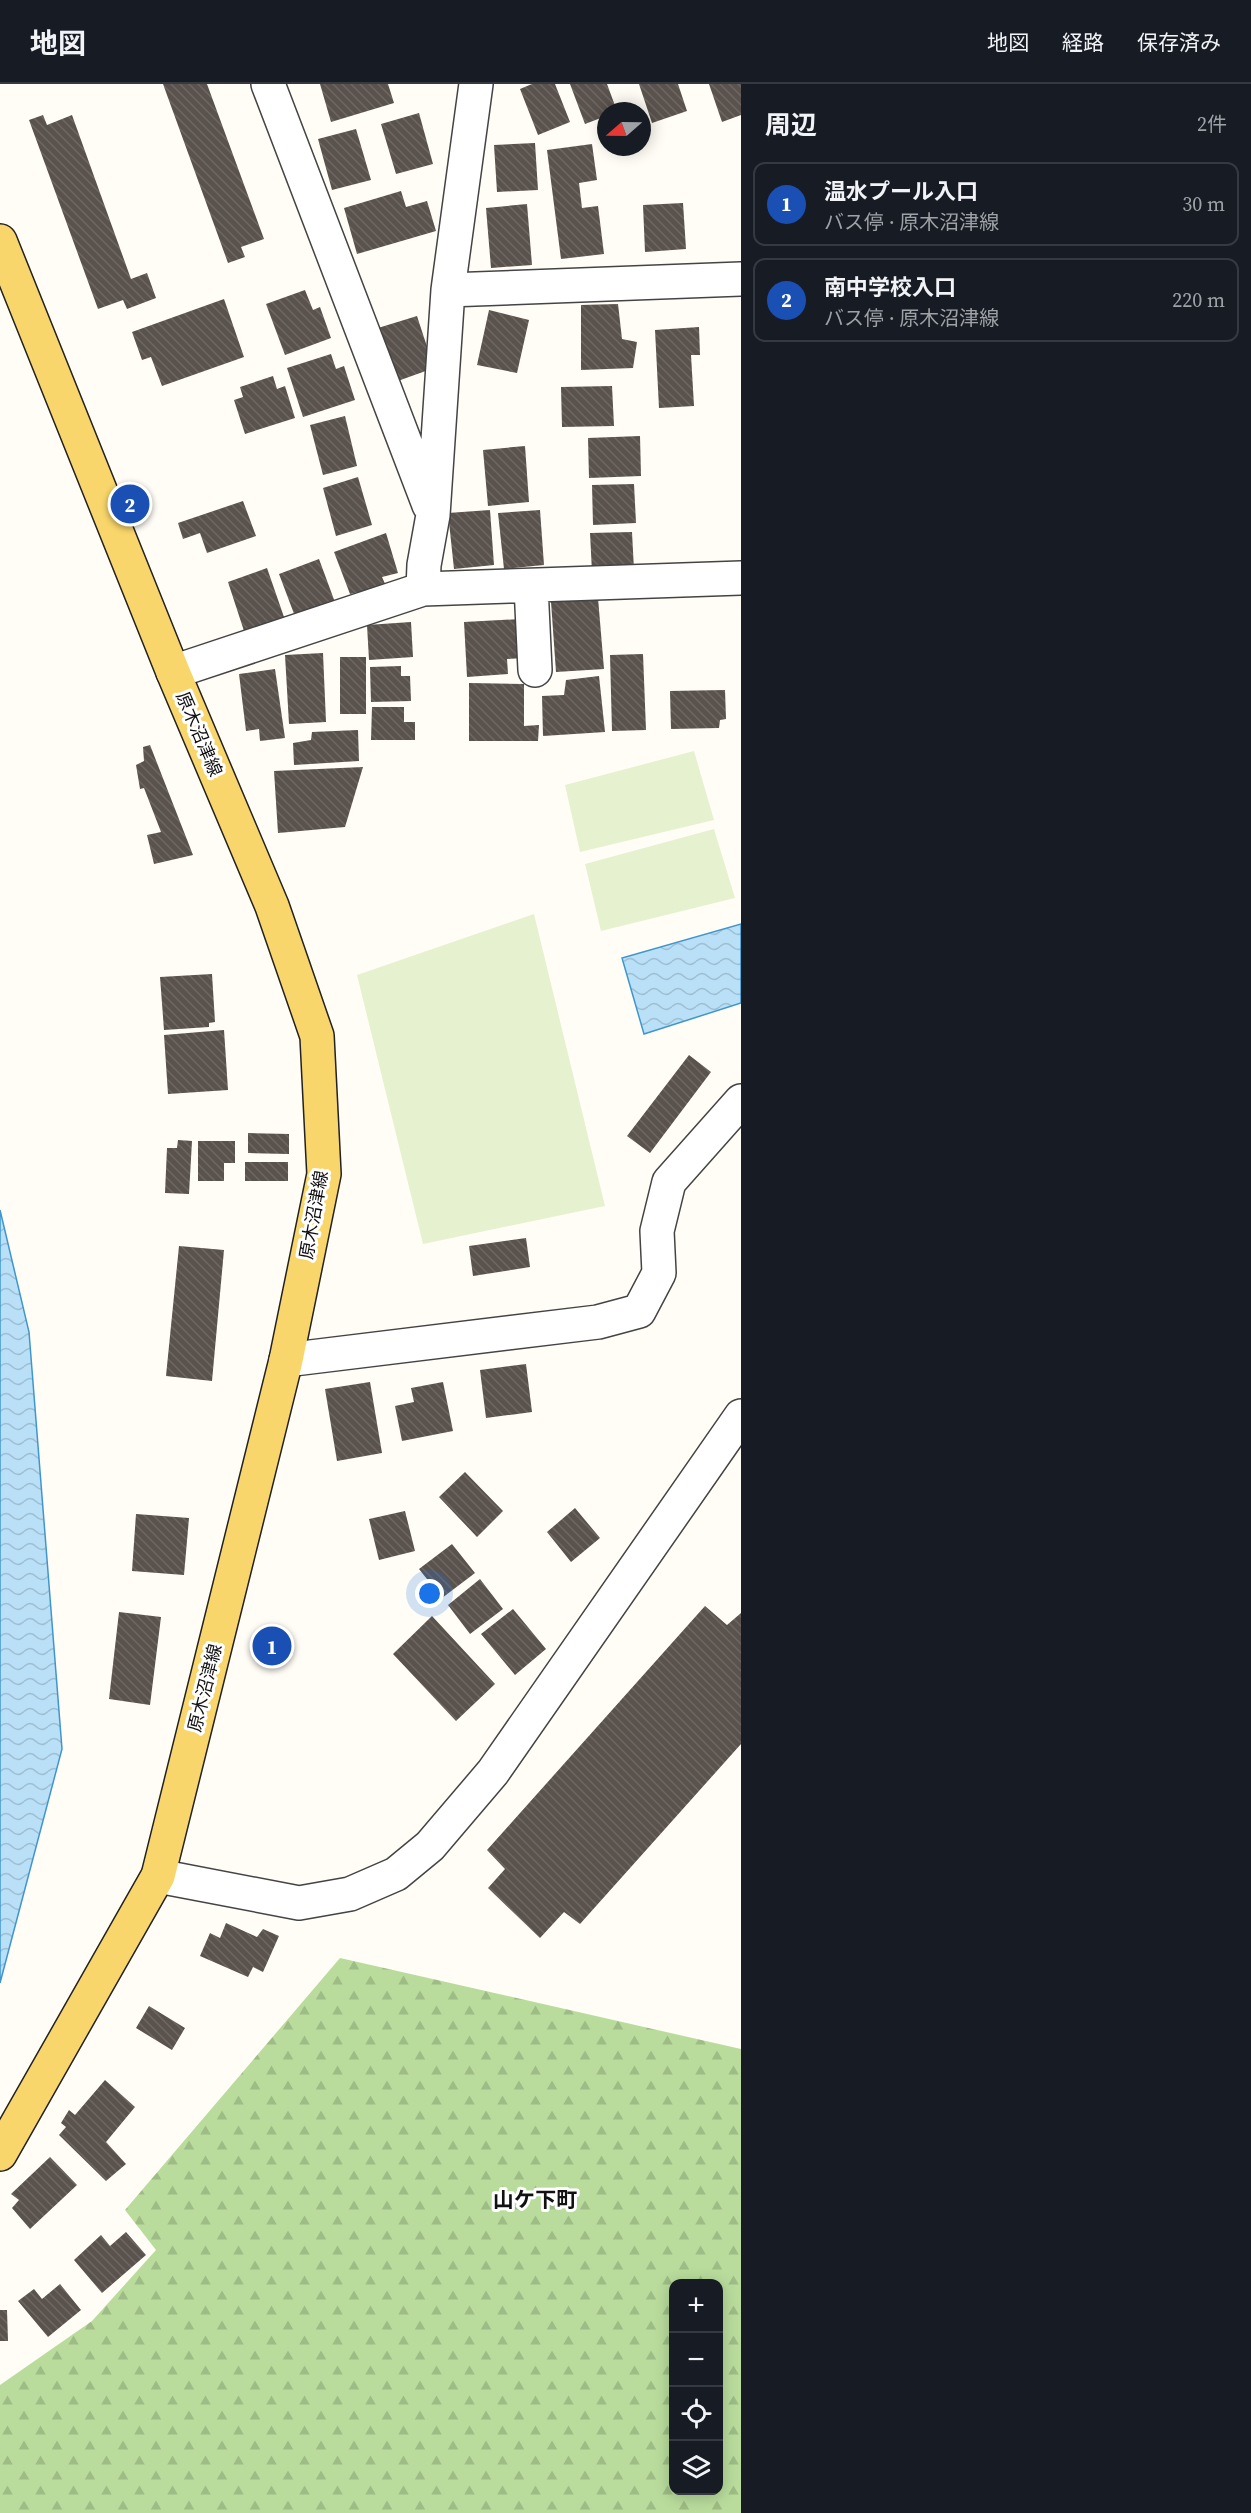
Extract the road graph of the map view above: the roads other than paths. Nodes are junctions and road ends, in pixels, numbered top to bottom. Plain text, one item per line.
1 (268, 84) edge
2 (476, 84) edge
3 (0, 241) edge
4 (741, 279) edge
5 (448, 290) junction
6 (433, 515) junction
7 (741, 578) edge
8 (531, 586) junction
9 (423, 589) junction
10 (535, 670) dead end
11 (173, 672) junction
12 (741, 1101) edge
13 (286, 1360) junction
14 (741, 1416) edge
15 (158, 1876) junction
16 (0, 2154) edge

1 - 6 street
2 - 5 street
3 - 11 main road, 原木沼津線
4 - 5 street
5 - 6 street
6 - 9 street
7 - 8 street
8 - 9 street
8 - 10 street
9 - 11 street
11 - 13 main road, 原木沼津線
12 - 13 street
13 - 15 main road, 原木沼津線
14 - 15 street
15 - 16 main road, 原木沼津線

